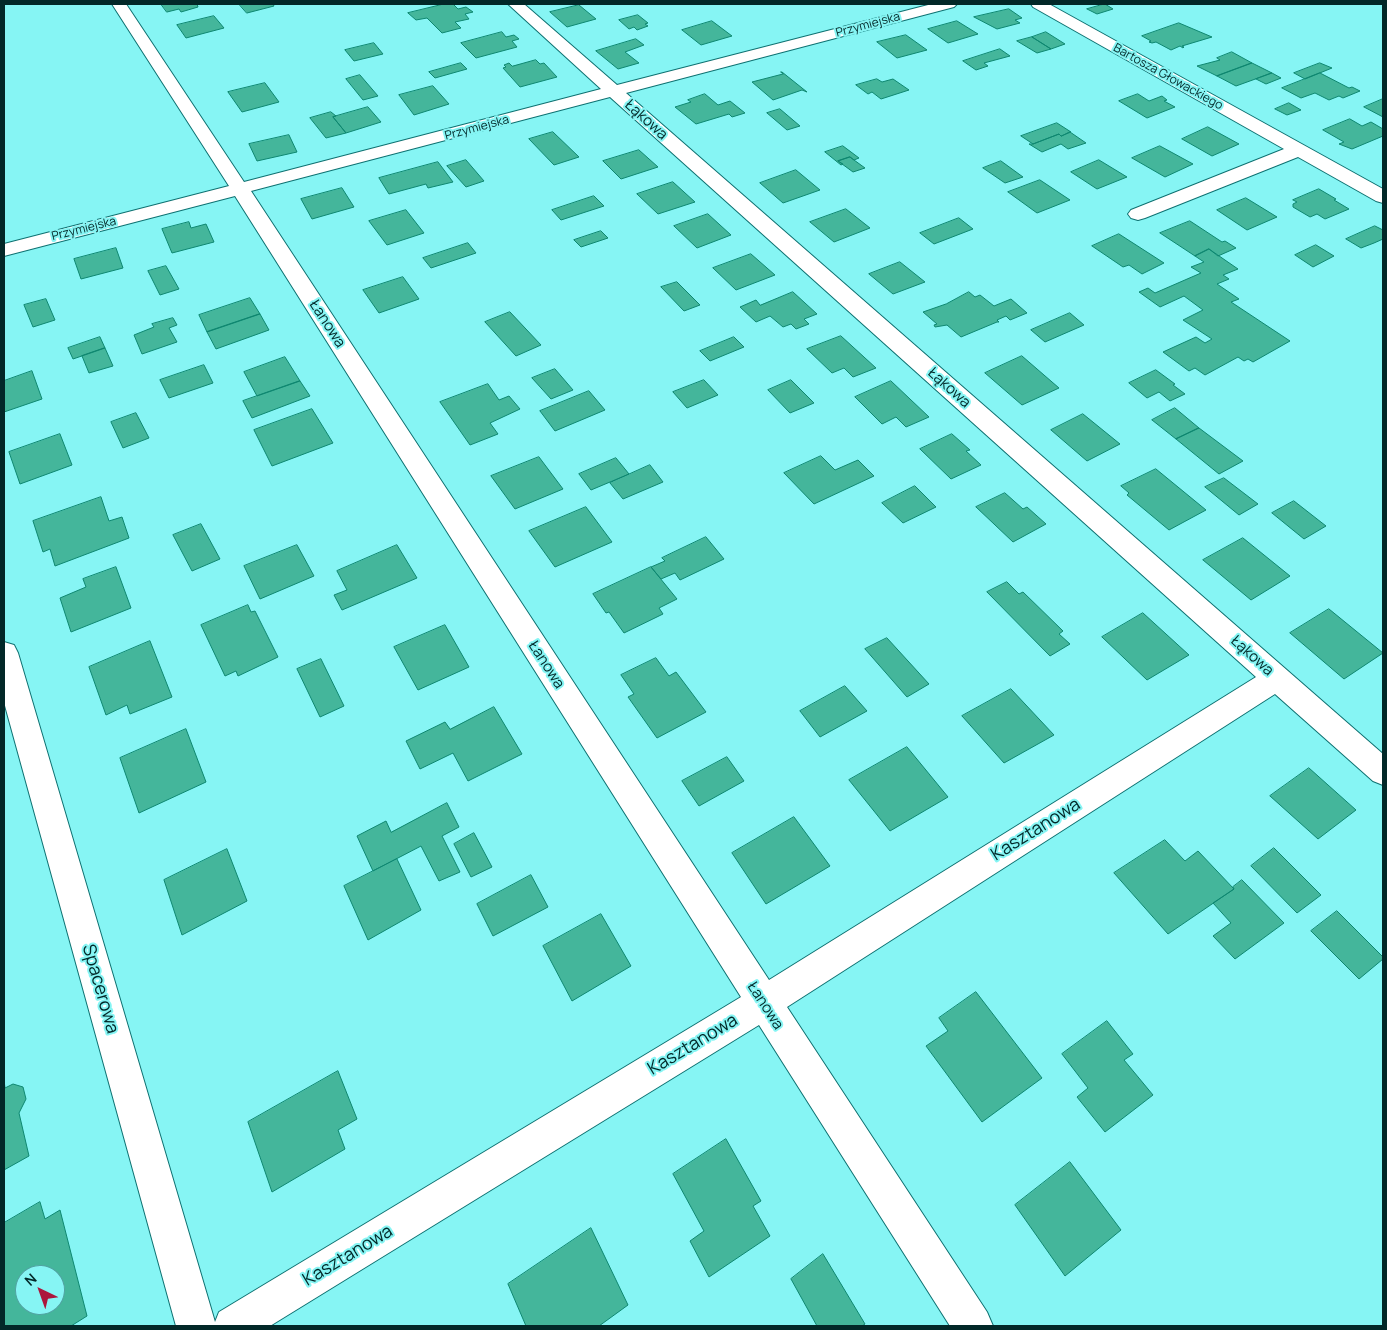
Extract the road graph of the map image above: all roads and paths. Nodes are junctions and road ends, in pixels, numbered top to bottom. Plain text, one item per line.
1 (119, 4) edge
2 (515, 4) edge
3 (949, 4) edge
4 (1038, 4) edge
5 (615, 92) junction
6 (1298, 150) junction
7 (241, 189) junction
8 (1383, 198) edge
9 (1138, 214) dead end
10 (4, 250) edge
11 (4, 653) edge
12 (1277, 678) junction
13 (1383, 772) edge
14 (763, 1003) junction
15 (196, 1326) edge
16 (233, 1326) edge
17 (973, 1326) edge

1 - 7 street, Łanowa
2 - 5 street, Łąkowa
3 - 5 street, Przymiejska
4 - 6 street, Bartosza Głowackiego
5 - 7 street, Przymiejska
5 - 12 street, Łąkowa
6 - 8 street, Bartosza Głowackiego
6 - 9 street
7 - 10 street, Przymiejska
7 - 14 street, Łanowa
11 - 15 street, Spacerowa
12 - 13 street, Łąkowa
12 - 14 street, Kasztanowa
14 - 16 street, Kasztanowa
14 - 17 street, Łanowa

